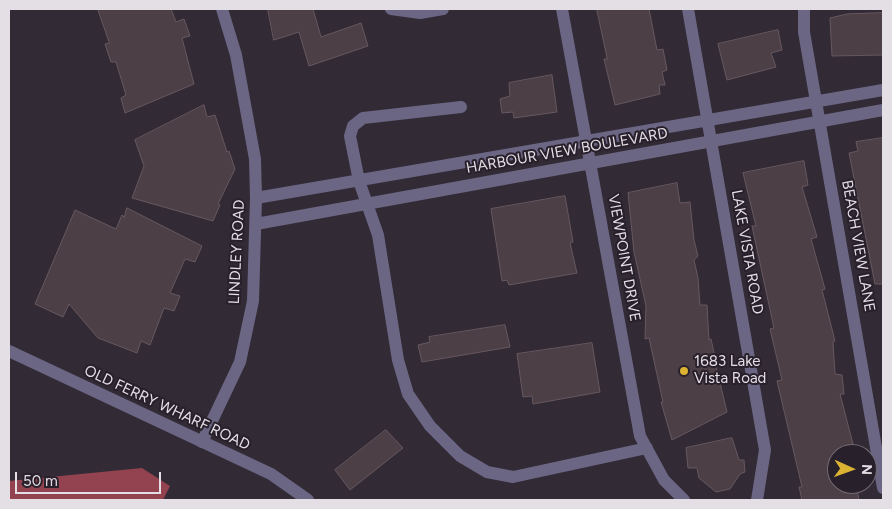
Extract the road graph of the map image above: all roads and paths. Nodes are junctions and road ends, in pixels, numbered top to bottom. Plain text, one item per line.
1 (222, 9) edge
2 (391, 9) edge
3 (443, 9) edge
4 (562, 9) edge
5 (688, 9) edge
6 (804, 9) edge
7 (883, 90) edge
8 (816, 102) junction
9 (462, 107) dead end
10 (883, 110) edge
11 (707, 121) junction
12 (819, 122) junction
13 (587, 141) junction
14 (711, 141) junction
15 (590, 163) junction
16 (359, 181) junction
17 (256, 198) junction
18 (366, 204) junction
19 (256, 224) junction
20 (9, 351) edge
21 (202, 442) junction
22 (647, 448) junction
23 (883, 488) edge
24 (308, 500) edge
25 (684, 500) edge
26 (757, 500) edge

1 - 17 street, LINDLEY ROAD
2 - 3 street
4 - 13 street, VIEWPOINT DRIVE
5 - 11 street, LAKE VISTA ROAD
6 - 8 street, BEACH VIEW LANE
7 - 8 street, HARBOUR VIEW BOULEVARD
8 - 11 street, HARBOUR VIEW BOULEVARD
8 - 12 street, BEACH VIEW LANE
9 - 16 street
10 - 12 street, HARBOUR VIEW BOULEVARD
11 - 13 street, HARBOUR VIEW BOULEVARD
11 - 14 street, LAKE VISTA ROAD
12 - 14 street, HARBOUR VIEW BOULEVARD
12 - 23 street, BEACH VIEW LANE
13 - 15 street, VIEWPOINT DRIVE
13 - 16 street, HARBOUR VIEW BOULEVARD
14 - 15 street, HARBOUR VIEW BOULEVARD
14 - 26 street, LAKE VISTA ROAD
15 - 18 street, HARBOUR VIEW BOULEVARD
15 - 22 street, VIEWPOINT DRIVE
16 - 17 street, HARBOUR VIEW BOULEVARD
16 - 18 street
17 - 19 street, LINDLEY ROAD
18 - 19 street, HARBOUR VIEW BOULEVARD
18 - 22 street
19 - 21 street, LINDLEY ROAD
20 - 21 street, OLD FERRY WHARF ROAD
21 - 24 street, OLD FERRY WHARF ROAD
22 - 25 street, VIEWPOINT DRIVE

